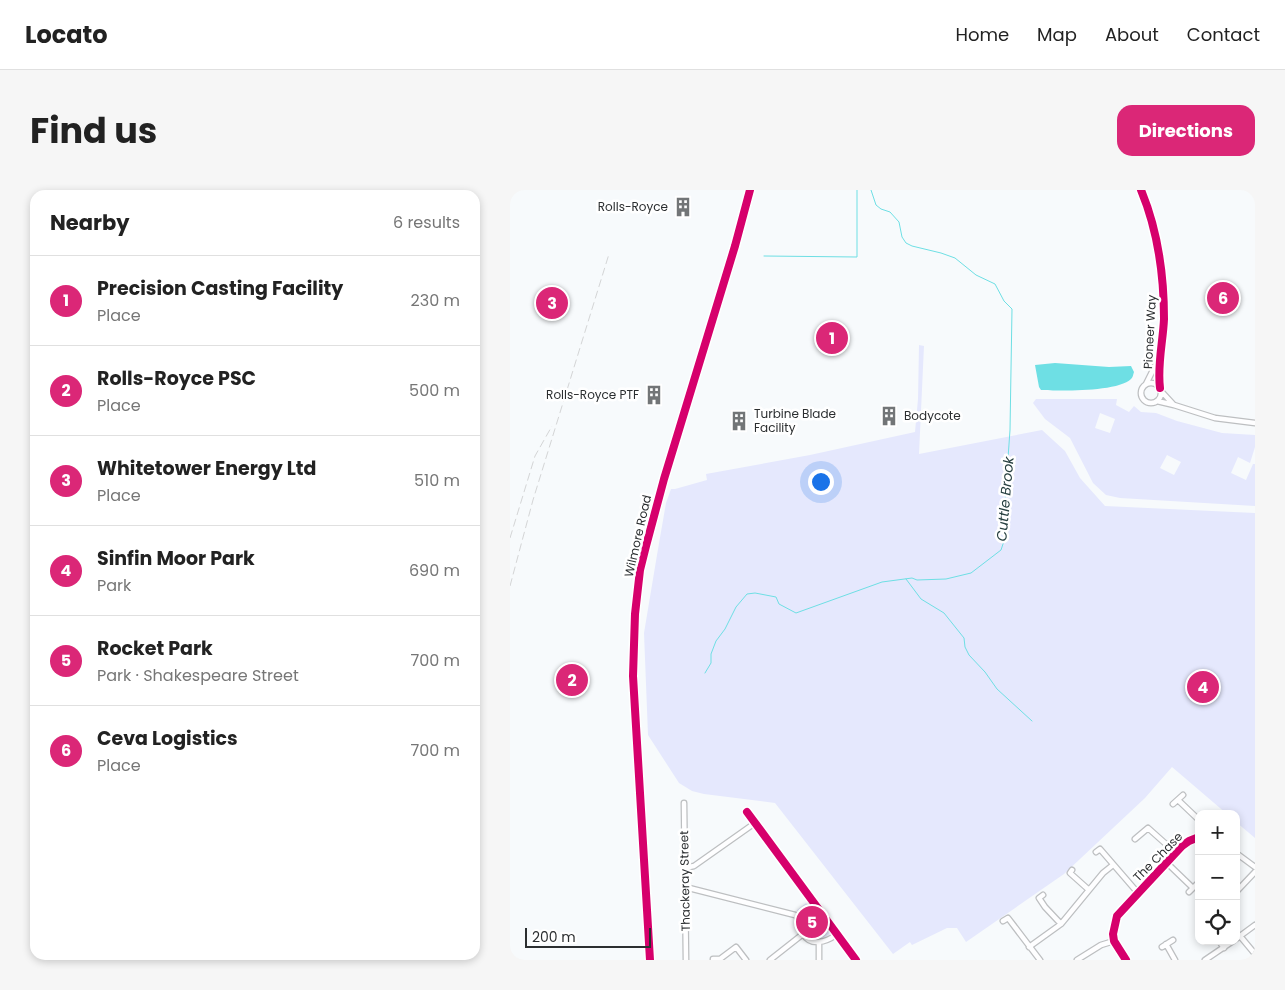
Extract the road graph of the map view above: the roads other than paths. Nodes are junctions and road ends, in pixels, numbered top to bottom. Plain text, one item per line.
1 (750, 190) edge
2 (1142, 190) edge
3 (1160, 356) junction
4 (1144, 386) junction
5 (1160, 389) junction
6 (1157, 402) junction
7 (1174, 405) junction
8 (1255, 423) edge
9 (1183, 795) dead end
10 (1178, 800) junction
11 (684, 803) dead end
12 (1173, 804) dead end
13 (747, 812) dead end
14 (1195, 816) edge
15 (755, 823) junction
16 (1135, 838) dead end
17 (1195, 838) edge
18 (1096, 852) dead end
19 (1176, 853) junction
20 (1239, 855) edge
21 (1167, 863) junction
22 (1113, 865) junction
23 (1255, 867) edge
24 (684, 868) junction
25 (1072, 870) dead end
26 (1255, 872) edge
27 (685, 887) junction
28 (1240, 888) edge
29 (1089, 890) junction
30 (1189, 892) dead end
31 (1042, 895) dead end
32 (1136, 895) junction
33 (1004, 921) dead end
34 (1061, 924) junction
35 (1255, 925) edge
36 (803, 934) junction
37 (836, 936) junction
38 (1240, 936) edge
39 (1240, 939) edge
40 (1173, 940) dead end
41 (1114, 941) junction
42 (819, 943) junction
43 (1222, 945) edge
44 (1227, 945) edge
45 (1029, 947) junction
46 (1224, 948) junction
47 (1255, 954) edge
48 (1213, 958) edge
49 (713, 959) dead end
50 (650, 960) edge
51 (686, 960) edge
52 (746, 960) edge
53 (770, 960) edge
54 (819, 960) edge
55 (856, 960) edge
56 (1040, 960) edge
57 (1077, 960) edge
58 (1126, 960) edge
59 (1175, 960) edge
60 (1205, 960) edge

1 - 50 street, Wilmore Road
2 - 3 street, Pioneer Way
3 - 4 street, Pioneer Way
3 - 5 street, Pioneer Way
4 - 5 street
4 - 6 street
5 - 6 street
5 - 7 street
6 - 7 street
7 - 8 street
9 - 10 street
10 - 12 street
10 - 14 street
11 - 24 street, Thackeray Street
13 - 15 street
15 - 24 street
15 - 37 street
16 - 19 street
17 - 19 street, The Chase
18 - 22 street
19 - 21 street, The Chase
20 - 23 street
21 - 30 street
21 - 32 street, The Chase
22 - 29 street
22 - 32 street
24 - 27 street, Thackeray Street
25 - 29 street
26 - 28 street
27 - 36 street
27 - 51 street, Thackeray Street
29 - 34 street
31 - 34 street
32 - 41 street, The Chase
33 - 45 street
34 - 45 street
35 - 38 street
36 - 42 street
36 - 53 street
37 - 42 street
37 - 55 street
39 - 47 street
40 - 59 street
41 - 57 street
41 - 58 street
42 - 54 street
43 - 46 street
44 - 46 street
45 - 56 street
46 - 48 street
48 - 60 street
49 - 52 street

